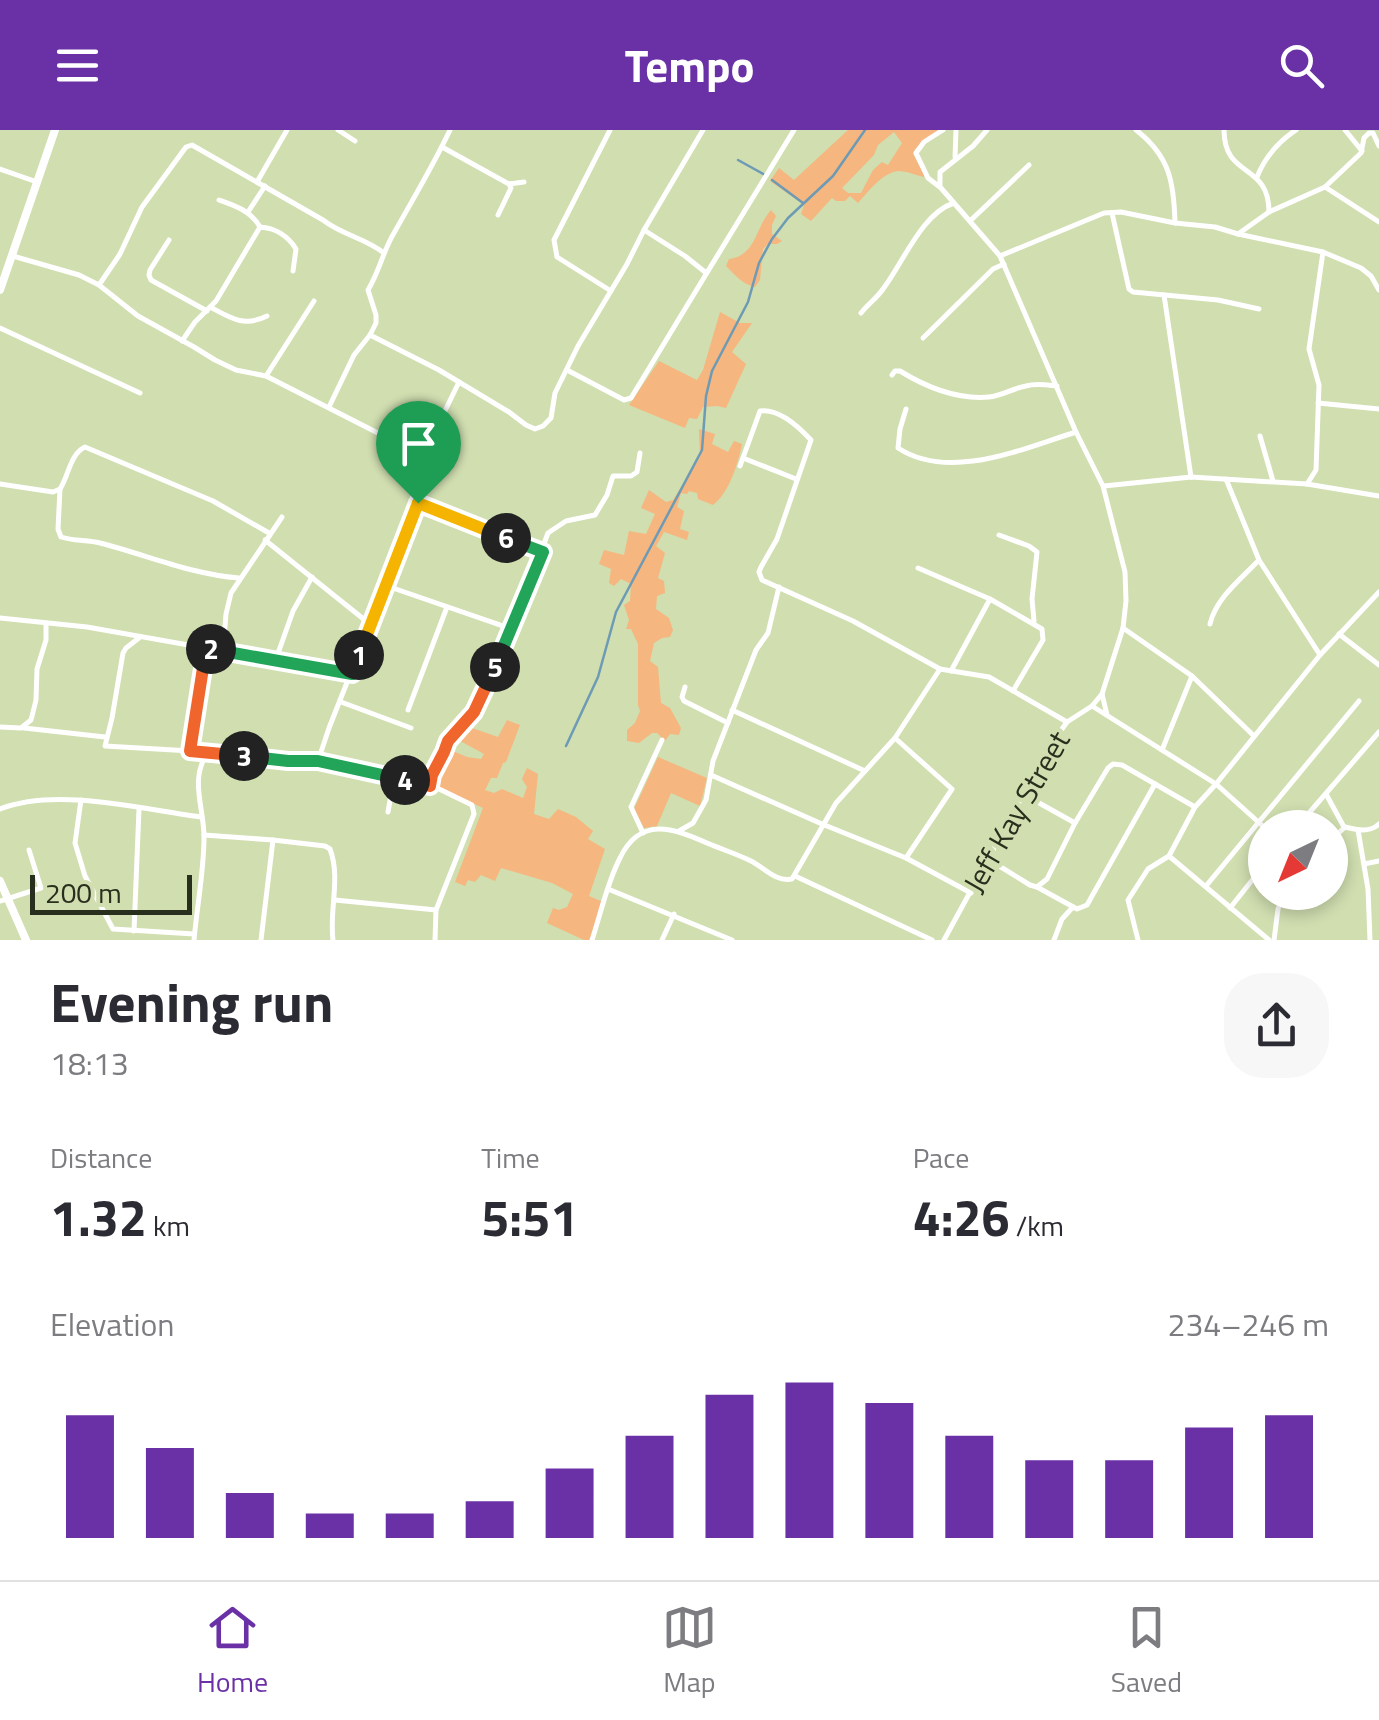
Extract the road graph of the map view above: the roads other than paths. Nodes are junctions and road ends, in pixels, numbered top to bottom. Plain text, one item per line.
1 (55, 130) edge
2 (287, 130) edge
3 (338, 130) edge
4 (450, 130) edge
5 (610, 130) edge
6 (703, 130) edge
7 (794, 130) edge
8 (943, 130) edge
9 (956, 130) edge
10 (987, 130) edge
11 (1136, 130) edge
12 (1224, 130) edge
13 (1296, 130) edge
14 (1345, 130) edge
15 (355, 141) dead end
16 (442, 146) junction
17 (1379, 146) edge
18 (1362, 151) junction
19 (955, 159) junction
20 (1029, 165) dead end
21 (0, 169) edge
22 (1257, 177) junction
23 (37, 182) junction
24 (257, 182) junction
25 (524, 182) dead end
26 (509, 184) junction
27 (265, 186) junction
28 (1326, 187) junction
29 (941, 188) junction
30 (220, 200) dead end
31 (954, 202) junction
32 (248, 212) junction
33 (1269, 212) junction
34 (1112, 213) junction
35 (498, 215) dead end
36 (970, 221) junction
37 (1379, 222) edge
38 (1175, 224) junction
39 (260, 227) junction
40 (644, 230) junction
41 (1238, 234) junction
42 (169, 240) dead end
43 (1323, 252) junction
44 (384, 253) junction
45 (12, 255) junction
46 (1000, 256) junction
47 (1004, 264) junction
48 (293, 271) dead end
49 (708, 271) junction
50 (1375, 277) edge
51 (98, 285) junction
52 (0, 290) edge
53 (1379, 290) edge
54 (610, 291) junction
55 (1164, 295) junction
56 (314, 301) dead end
57 (209, 309) junction
58 (1260, 309) dead end
59 (861, 313) dead end
60 (267, 316) dead end
61 (0, 328) edge
62 (370, 335) junction
63 (922, 338) dead end
64 (182, 341) junction
65 (566, 370) junction
66 (892, 375) dead end
67 (266, 376) junction
68 (459, 382) junction
69 (1058, 386) junction
70 (140, 393) dead end
71 (1318, 403) junction
72 (329, 408) junction
73 (906, 409) dead end
74 (1379, 409) edge
75 (1076, 432) junction
76 (1260, 436) dead end
77 (640, 453) dead end
78 (423, 456) junction
79 (742, 458) junction
80 (740, 466) dead end
81 (1191, 477) junction
82 (796, 478) junction
83 (1226, 479) junction
84 (1273, 482) junction
85 (0, 484) edge
86 (1307, 484) junction
87 (1103, 486) junction
88 (60, 489) junction
89 (1379, 496) edge
90 (418, 503) junction
91 (282, 517) dead end
92 (999, 534) dead end
93 (267, 536) junction
94 (543, 552) junction
95 (1258, 560) junction
96 (918, 568) dead end
97 (312, 577) junction
98 (239, 578) junction
99 (387, 586) junction
100 (779, 588) junction
101 (1379, 592) edge
102 (990, 600) junction
103 (447, 607) junction
104 (0, 618) edge
105 (46, 623) junction
106 (1034, 623) junction
107 (1210, 624) dead end
108 (371, 625) junction
109 (1123, 628) junction
110 (512, 629) junction
111 (1339, 634) junction
112 (140, 638) junction
113 (206, 649) junction
114 (223, 650) junction
115 (1320, 655) junction
116 (276, 659) junction
117 (1379, 665) edge
118 (940, 669) junction
119 (952, 671) junction
120 (352, 674) junction
121 (1192, 676) junction
122 (685, 687) dead end
123 (1012, 690) junction
124 (1102, 694) junction
125 (1359, 701) dead end
126 (341, 702) junction
127 (1092, 706) junction
128 (408, 710) dead end
129 (732, 710) junction
130 (1107, 715) junction
131 (31, 720) junction
132 (1067, 722) junction
133 (728, 723) junction
134 (0, 727) edge
135 (21, 728) junction
136 (410, 728) dead end
137 (41, 730) junction
138 (1379, 732) edge
139 (1254, 736) junction
140 (106, 738) junction
141 (894, 738) junction
142 (662, 740) dead end
143 (1162, 750) junction
144 (190, 751) junction
145 (208, 752) junction
146 (318, 761) junction
147 (864, 771) junction
148 (711, 774) junction
149 (394, 778) junction
150 (1154, 784) junction
151 (1216, 784) junction
152 (430, 786) junction
153 (1023, 794) junction
154 (1326, 794) junction
155 (81, 800) junction
156 (1195, 807) junction
157 (0, 808) edge
158 (139, 809) junction
159 (1269, 810) edge
160 (1312, 810) edge
161 (1335, 810) edge
162 (388, 812) dead end
163 (1248, 812) edge
164 (201, 817) junction
165 (1074, 823) junction
166 (822, 824) junction
167 (1379, 824) edge
168 (1348, 828) edge
169 (1358, 830) junction
170 (679, 831) junction
171 (643, 833) junction
172 (204, 835) junction
173 (1248, 835) edge
174 (273, 840) junction
175 (28, 850) dead end
176 (1169, 856) junction
177 (906, 858) junction
178 (988, 859) junction
179 (1379, 860) edge
180 (1364, 864) junction
181 (794, 876) junction
182 (0, 881) edge
183 (1248, 885) edge
184 (1206, 886) junction
185 (608, 888) junction
186 (1037, 888) junction
187 (971, 893) junction
188 (4, 900) edge
189 (334, 900) junction
190 (1073, 907) junction
191 (1230, 908) junction
192 (436, 910) junction
193 (1278, 910) edge
194 (674, 914) junction
195 (134, 931) junction
196 (194, 937) edge
197 (26, 940) edge
198 (261, 940) edge
199 (333, 940) edge
200 (434, 940) edge
201 (592, 940) edge
202 (662, 940) edge
203 (732, 940) edge
204 (932, 940) edge
205 (944, 940) edge
206 (1054, 940) edge
207 (1138, 940) edge
208 (1272, 940) edge
209 (1370, 940) edge

1 - 23 street
2 - 24 street
3 - 15 street
4 - 16 street
5 - 54 street
6 - 40 street
7 - 49 street
8 - 29 street
9 - 19 street
10 - 19 street
11 - 38 street
12 - 22 street
13 - 22 street
14 - 18 street
16 - 26 street
16 - 44 street
17 - 18 street
18 - 28 street
19 - 29 street
20 - 36 street
21 - 23 street
22 - 33 street
23 - 45 street
24 - 27 street
24 - 51 street
25 - 26 street
26 - 35 street
27 - 32 street
27 - 44 street
28 - 33 street
28 - 37 street
29 - 31 street
30 - 32 street
31 - 36 street
31 - 59 street
32 - 39 street
33 - 41 street
34 - 38 street
34 - 46 street
34 - 55 street
36 - 46 street
38 - 41 street
39 - 48 street
39 - 57 street
40 - 49 street
40 - 54 street
41 - 43 street
42 - 57 street
43 - 50 street
43 - 71 street
44 - 62 street
45 - 51 street
45 - 52 street
46 - 47 street
47 - 63 street
47 - 69 street
49 - 65 street
50 - 53 street
51 - 64 street
54 - 65 street
55 - 58 street
55 - 81 street
56 - 67 street
57 - 60 street
57 - 64 street
61 - 70 street
62 - 68 street
62 - 72 street
64 - 67 street
65 - 68 street
66 - 69 street
67 - 72 street
68 - 78 street
69 - 75 street
71 - 74 street
71 - 86 street
72 - 78 street
73 - 75 street
75 - 87 street
76 - 84 street
77 - 94 street
78 - 90 street
79 - 80 street
79 - 82 street
79 - 82 street
81 - 83 street
81 - 87 street
82 - 100 street
83 - 84 street
83 - 95 street
84 - 86 street
85 - 88 street
86 - 89 street
87 - 109 street
88 - 93 street
88 - 98 street
90 - 94 street
90 - 99 street
91 - 93 street
92 - 106 street
93 - 97 street
93 - 98 street
94 - 110 street
95 - 107 street
95 - 115 street
96 - 102 street
97 - 108 street
97 - 116 street
98 - 114 street
99 - 103 street
99 - 108 street
100 - 118 street
100 - 129 street
101 - 111 street
102 - 106 street
102 - 119 street
103 - 110 street
103 - 128 street
104 - 105 street
105 - 112 street
105 - 131 street
106 - 123 street
108 - 120 street
109 - 121 street
109 - 124 street
110 - 152 street
111 - 115 street
111 - 117 street
112 - 113 street
112 - 140 street
113 - 114 street
113 - 144 street
114 - 116 street
115 - 139 street
116 - 120 street
118 - 119 street
118 - 141 street
119 - 123 street
120 - 126 street
121 - 139 street
121 - 143 street
122 - 133 street
123 - 132 street
124 - 127 street, Jeff Kay Street
124 - 130 street
125 - 159 street
126 - 136 street
126 - 146 street
127 - 130 street
127 - 132 street, Jeff Kay Street
129 - 133 street
129 - 147 street
130 - 143 street
131 - 135 street
131 - 137 street
132 - 153 street, Jeff Kay Street
133 - 148 street
134 - 135 street
135 - 137 street
137 - 140 street
138 - 154 street
139 - 151 street
140 - 144 street
141 - 147 street
141 - 177 street
142 - 171 street
143 - 151 street
144 - 145 street
145 - 146 street
145 - 164 street
146 - 149 street
147 - 166 street
148 - 166 street
148 - 170 street
149 - 152 street
149 - 162 street
150 - 156 street
150 - 165 street
150 - 190 street
151 - 156 street
151 - 163 street
152 - 192 street
153 - 165 street
153 - 178 street, Jeff Kay Street
154 - 160 street
154 - 161 street
155 - 157 street
155 - 158 street
155 - 195 street
156 - 176 street
158 - 164 street
158 - 195 street
164 - 172 street
165 - 186 street
166 - 177 street
166 - 181 street
167 - 169 street
168 - 169 street
169 - 180 street
170 - 171 street
170 - 181 street
171 - 185 street
172 - 174 street
172 - 196 street
173 - 184 street
174 - 189 street
174 - 198 street
175 - 188 street
176 - 184 street
176 - 207 street
177 - 187 street
178 - 186 street
178 - 187 street, Jeff Kay Street
179 - 180 street
180 - 209 street
181 - 204 street
182 - 188 street
183 - 191 street
184 - 191 street
185 - 194 street
185 - 201 street
186 - 190 street
187 - 205 street, Jeff Kay Street
188 - 197 street
189 - 192 street
189 - 199 street
190 - 206 street
191 - 208 street
192 - 200 street
193 - 208 street
194 - 202 street
194 - 203 street
195 - 196 street

